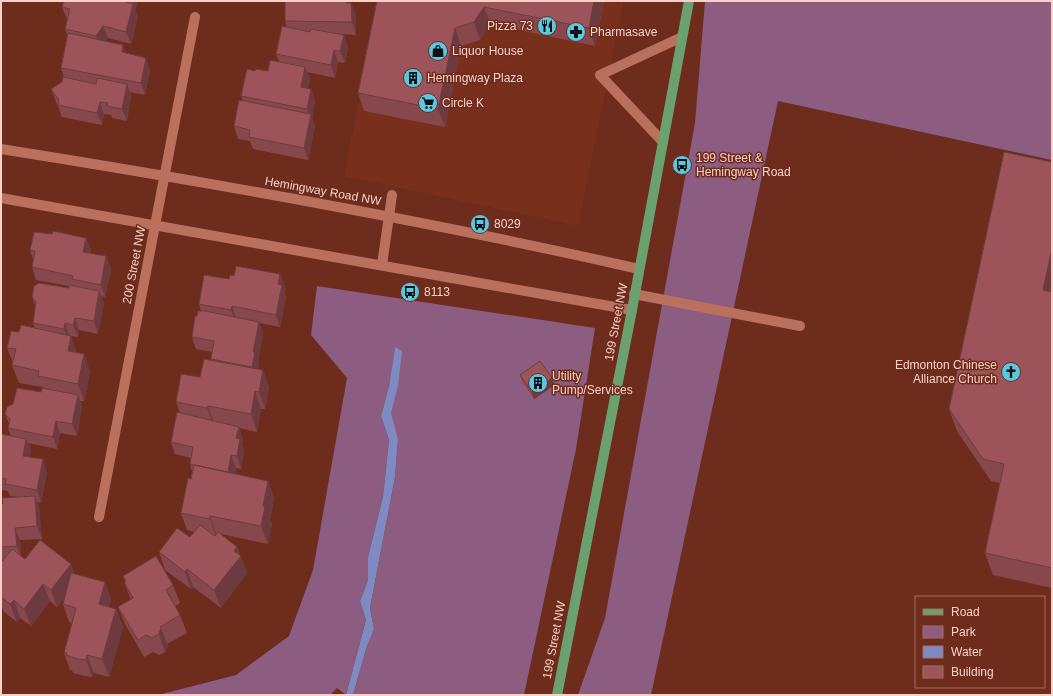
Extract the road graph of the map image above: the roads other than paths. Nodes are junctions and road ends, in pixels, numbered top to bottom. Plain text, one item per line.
1 (689, 1) edge
2 (195, 17) dead end
3 (682, 37) junction
4 (663, 142) junction
5 (1, 149) edge
6 (166, 175) junction
7 (392, 195) dead end
8 (1, 198) edge
9 (390, 216) junction
10 (155, 225) junction
11 (382, 265) junction
12 (639, 269) junction
13 (634, 294) junction
14 (632, 310) junction
15 (800, 326) dead end
16 (99, 517) dead end
17 (557, 695) edge

1 - 3 main road, 199 Street NW
2 - 6 street, 200 Street NW
3 - 4 main road, 199 Street NW
3 - 4 street
4 - 12 main road, 199 Street NW
5 - 6 street, Hemingway Road NW
6 - 9 street, Hemingway Road NW
6 - 10 street, 200 Street NW
7 - 9 street
8 - 10 street
9 - 11 street
9 - 12 street, Hemingway Road NW
10 - 11 street
10 - 16 street, 200 Street NW
11 - 14 street
12 - 13 main road, 199 Street NW
13 - 14 main road, 199 Street NW
13 - 15 street
14 - 17 main road, 199 Street NW

